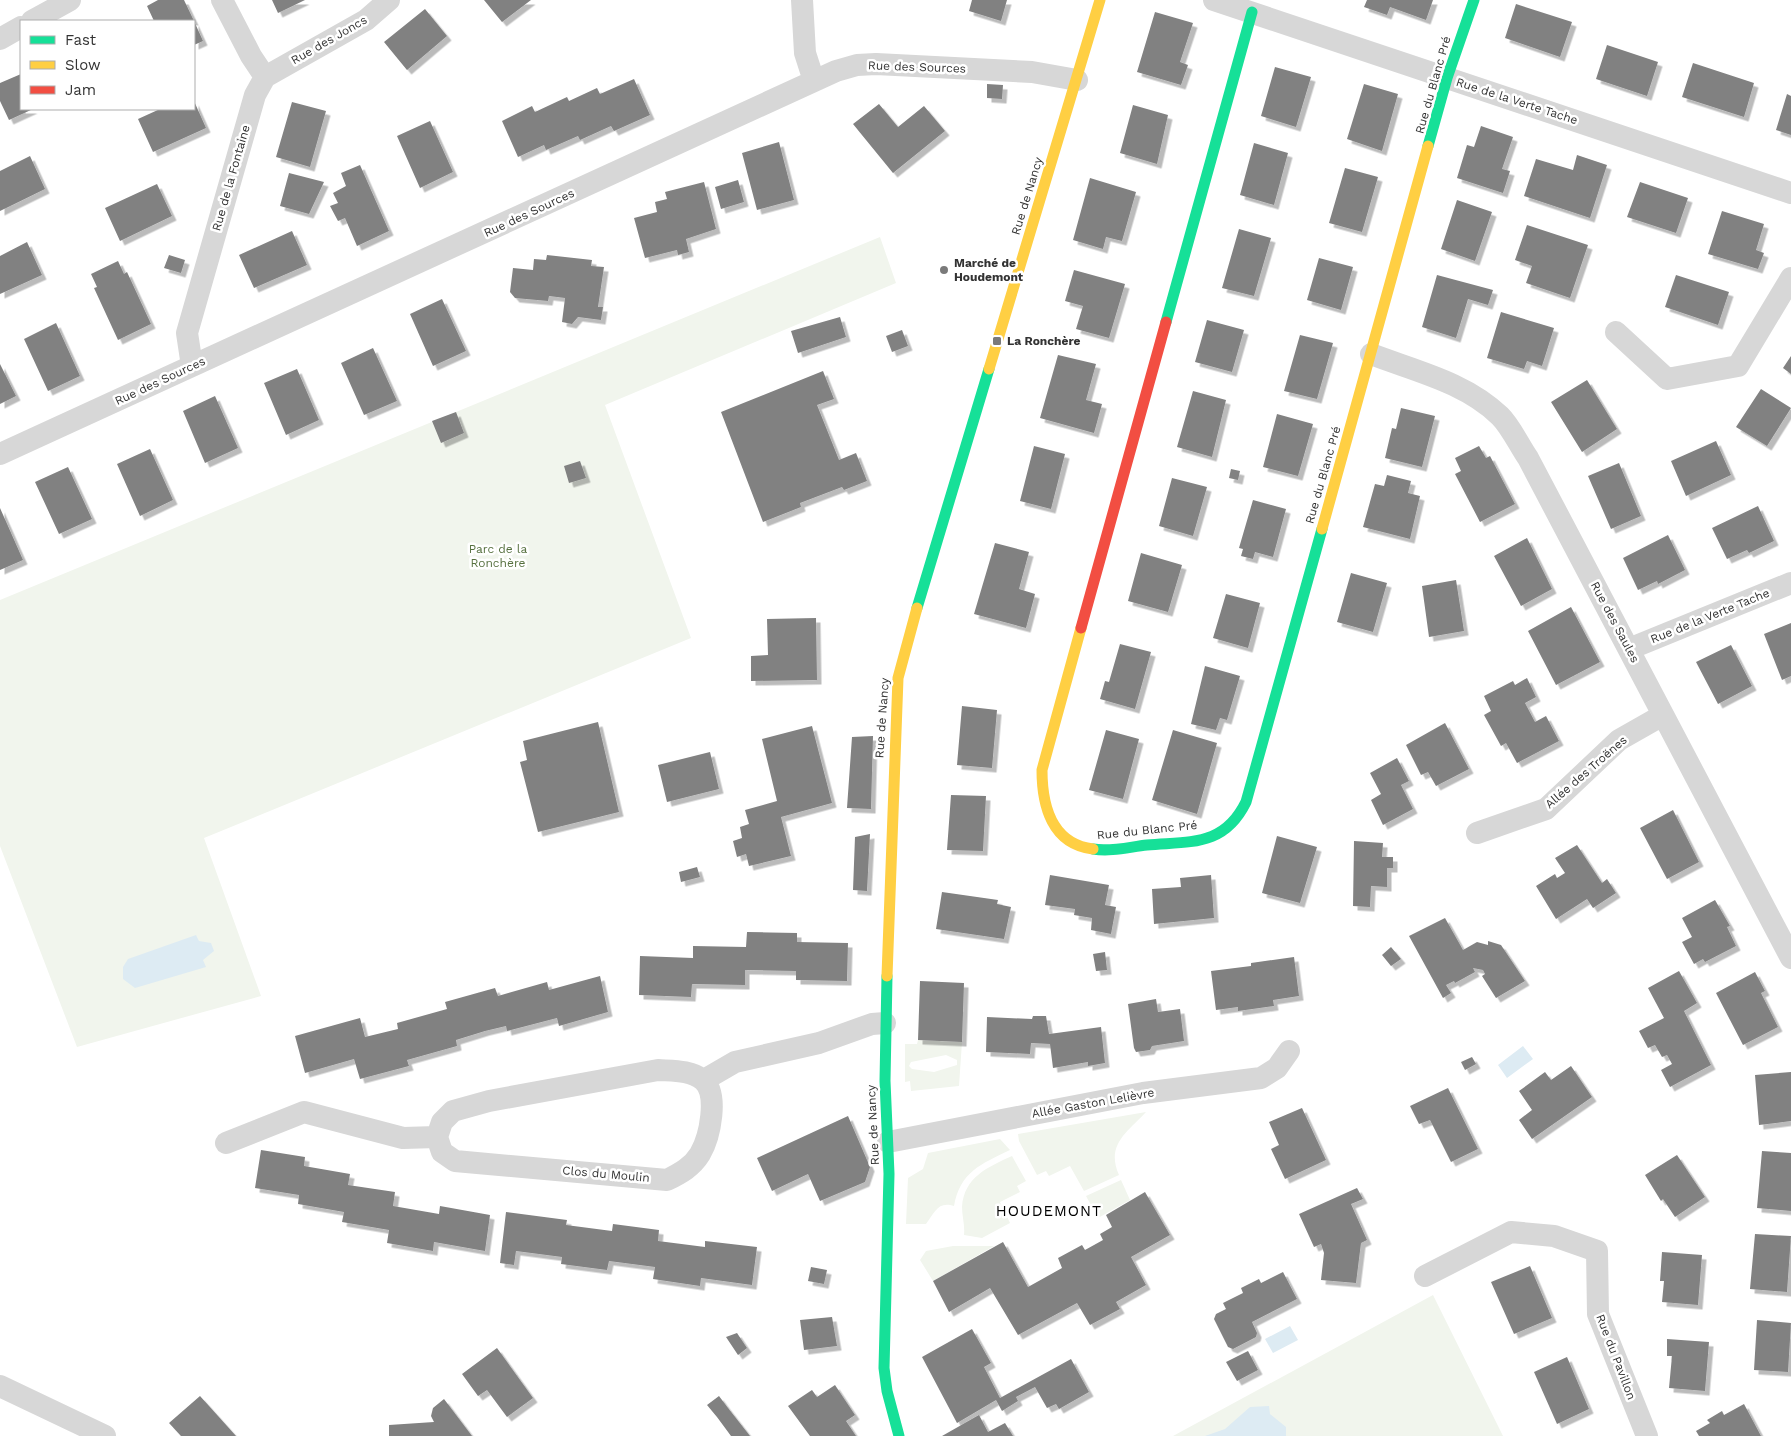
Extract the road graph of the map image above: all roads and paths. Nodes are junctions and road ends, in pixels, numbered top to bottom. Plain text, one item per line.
1 (70, 0) edge
2 (222, 0) edge
3 (389, 0) edge
4 (802, 0) edge
5 (1100, 0) edge
6 (1214, 0) edge
7 (1474, 0) edge
8 (1252, 12) junction
9 (34, 20) edge
10 (20, 28) edge
11 (0, 39) edge
12 (265, 77) junction
13 (1447, 78) junction
14 (1077, 80) junction
15 (814, 81) junction
16 (1791, 193) edge
17 (1791, 278) edge
18 (1616, 332) dead end
19 (1371, 354) junction
20 (192, 366) junction
21 (0, 454) edge
22 (1791, 583) edge
23 (1629, 649) junction
24 (1663, 715) junction
25 (1477, 833) dead end
26 (1791, 958) edge
27 (885, 1023) junction
28 (1289, 1051) dead end
29 (704, 1080) junction
30 (437, 1137) junction
31 (888, 1142) junction
32 (226, 1143) dead end
33 (1425, 1276) dead end
34 (0, 1386) edge
35 (105, 1436) edge
36 (899, 1436) edge
37 (1647, 1436) edge

1 - 9 street
2 - 12 street
3 - 12 street, Rue des Joncs
4 - 15 street
5 - 14 street, Rue de Nancy
6 - 8 street, Rue de la Verte Tache
7 - 13 street, Rue du Blanc Pré
8 - 13 street, Rue de la Verte Tache
8 - 19 street, Rue du Blanc Pré
10 - 11 street
12 - 20 street, Rue de la Fontaine
13 - 16 street, Rue de la Verte Tache
13 - 19 street, Rue du Blanc Pré
14 - 15 street, Rue des Sources
14 - 27 street, Rue de Nancy
15 - 20 street, Rue des Sources
17 - 18 street
19 - 23 street, Rue des Saules
20 - 21 street, Rue des Sources
22 - 23 street, Rue de la Verte Tache
23 - 24 street, Rue des Saules
24 - 25 street, Allée des Troënes
24 - 26 street, Rue des Saules
27 - 29 street
27 - 31 street, Rue de Nancy
28 - 31 street, Allée Gaston Lelièvre
29 - 30 street
29 - 30 street, Clos du Moulin
30 - 32 street
31 - 36 street, Rue de Nancy
33 - 37 street, Rue du Pavillon
34 - 35 street

